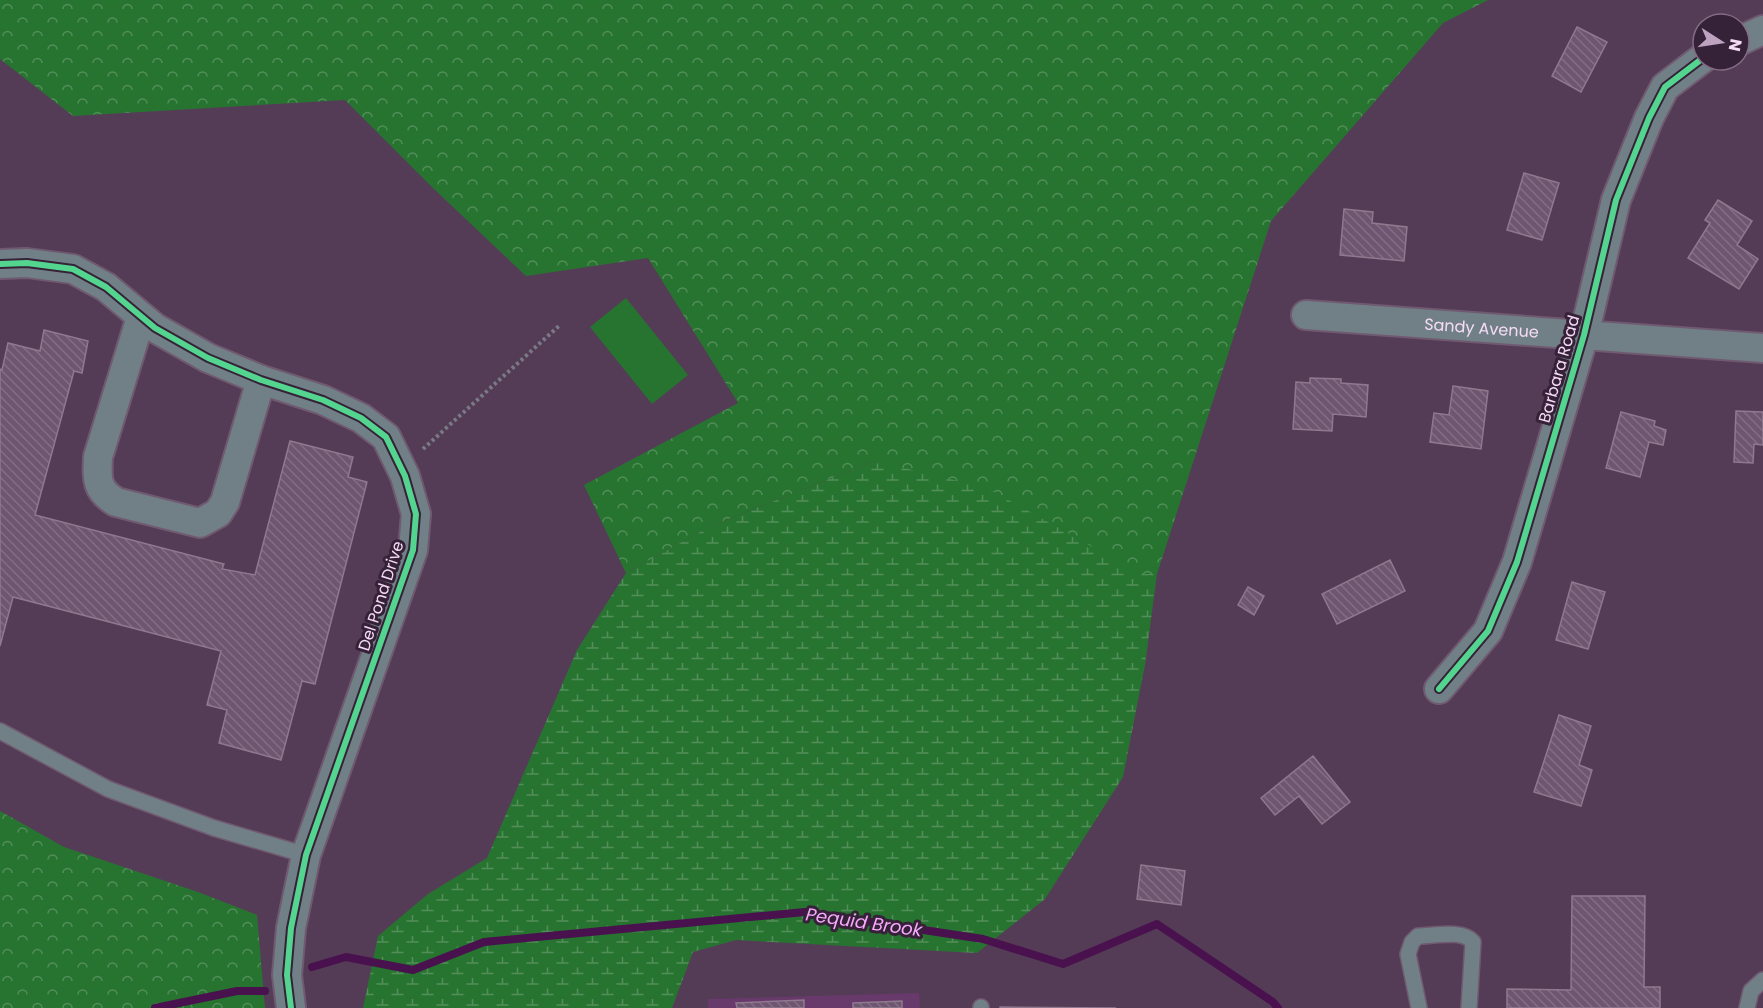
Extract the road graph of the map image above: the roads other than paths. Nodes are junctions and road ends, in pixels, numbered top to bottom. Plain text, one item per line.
1 (1691, 67) edge
2 (0, 264) edge
3 (1306, 315) dead end
4 (141, 317) junction
5 (1584, 335) junction
6 (1763, 348) edge
7 (261, 380) junction
8 (1439, 690) dead end
9 (0, 731) edge
10 (306, 855) junction
11 (1763, 980) edge
12 (291, 1008) edge
13 (1419, 1008) edge
14 (1469, 1008) edge
15 (1747, 1008) edge

1 - 5 street, Barbara Road
2 - 4 street, Del Pond Drive
3 - 5 street, Sandy Avenue
4 - 7 street, Del Pond Drive
4 - 7 street
5 - 6 street, Sandy Avenue
5 - 8 street, Barbara Road
7 - 10 street, Del Pond Drive
9 - 10 lane
10 - 12 street, Del Pond Drive
11 - 15 lane
13 - 14 lane

